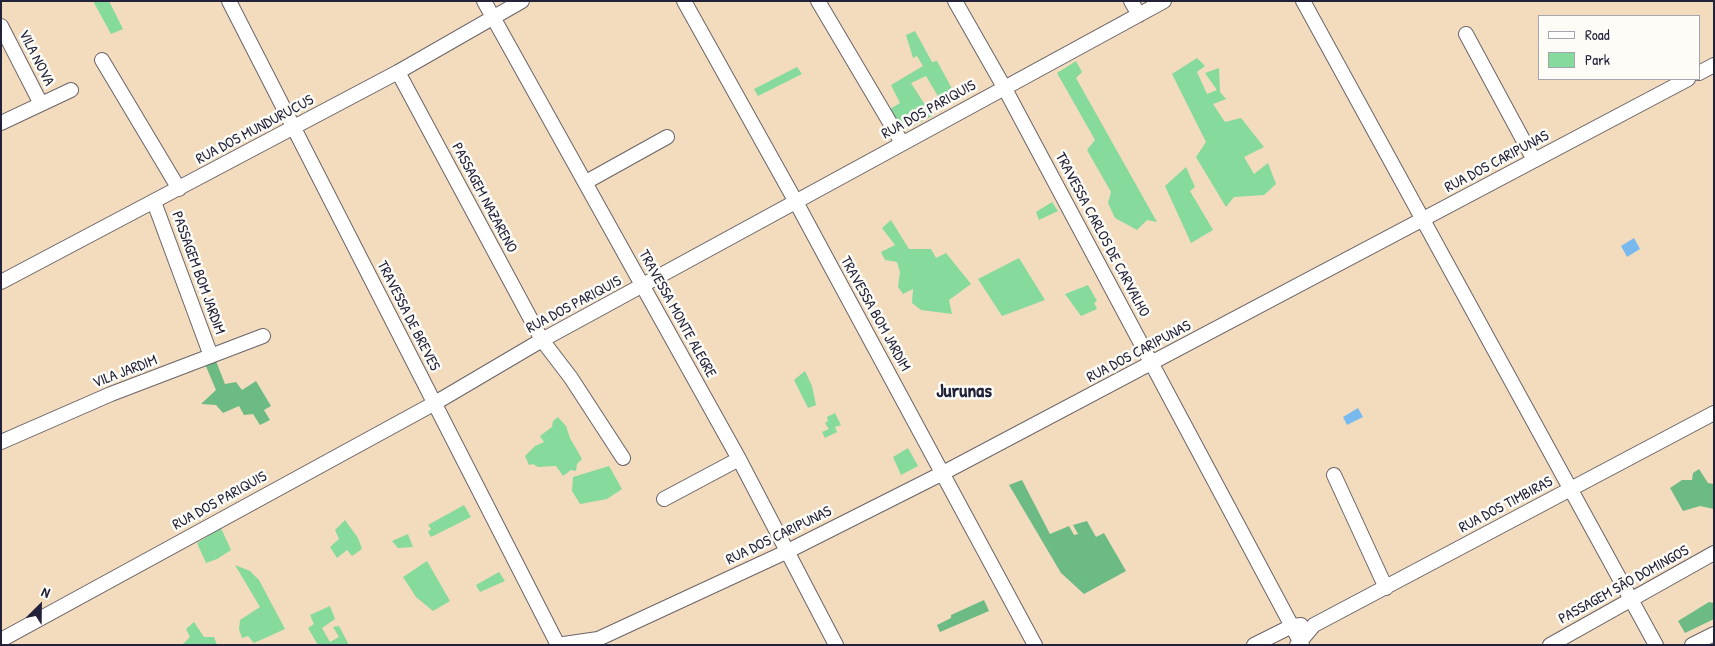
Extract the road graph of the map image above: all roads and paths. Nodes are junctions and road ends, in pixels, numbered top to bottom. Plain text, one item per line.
1 (229, 1) edge
2 (484, 1) edge
3 (522, 1) edge
4 (684, 1) edge
5 (818, 1) edge
6 (955, 1) edge
7 (1131, 1) edge
8 (1164, 1) edge
9 (1303, 1) edge
10 (1139, 15) junction
11 (494, 18) junction
12 (1, 26) edge
13 (1466, 34) dead end
14 (102, 60) dead end
15 (1714, 65) edge
16 (398, 72) junction
17 (1700, 72) edge
18 (1686, 80) edge
19 (1004, 87) junction
20 (71, 90) dead end
21 (41, 104) junction
22 (1, 123) edge
23 (293, 128) junction
24 (667, 138) dead end
25 (902, 143) junction
26 (1534, 160) junction
27 (586, 182) junction
28 (179, 189) junction
29 (154, 202) junction
30 (796, 202) junction
31 (1424, 220) junction
32 (1, 282) edge
33 (643, 286) junction
34 (263, 336) dead end
35 (542, 340) junction
36 (211, 356) junction
37 (1153, 363) junction
38 (435, 403) junction
39 (1714, 413) edge
40 (1, 442) edge
41 (623, 458) dead end
42 (739, 460) junction
43 (943, 473) junction
44 (1334, 475) dead end
45 (1570, 489) junction
46 (664, 499) dead end
47 (786, 552) junction
48 (1714, 553) edge
49 (1386, 588) junction
50 (1631, 601) junction
51 (1314, 625) junction
52 (1292, 626) junction
53 (1714, 634) edge
54 (1, 640) edge
55 (595, 642) edge
56 (1300, 644) edge
57 (558, 645) edge
58 (836, 645) edge
59 (1035, 645) edge
60 (1254, 645) edge
61 (1550, 645) edge
62 (1656, 645) edge
63 (1692, 645) edge

1 - 23 street, TRAVESSA DE BREVES
2 - 11 street, TRAVESSA MONTE ALEGRE
3 - 11 street, RUA DOS MUNDURUCUS
4 - 30 street, TRAVESSA BOM JARDIM
5 - 25 street
6 - 19 street, TRAVESSA CARLOS DE CARVALHO
7 - 10 street
8 - 10 street, RUA DOS PARIQUIS
9 - 31 street
10 - 19 street, RUA DOS PARIQUIS
11 - 16 street, RUA DOS MUNDURUCUS
11 - 27 street, TRAVESSA MONTE ALEGRE
12 - 21 street, VILA NOVA
13 - 26 street
14 - 28 street
15 - 17 street
16 - 23 street, RUA DOS MUNDURUCUS
16 - 35 street, PASSAGEM NAZARENO
18 - 26 street, RUA DOS CARIPUNAS
19 - 25 street, RUA DOS PARIQUIS
19 - 37 street, TRAVESSA CARLOS DE CARVALHO
20 - 21 street
21 - 22 street
23 - 28 street, RUA DOS MUNDURUCUS
23 - 38 street, TRAVESSA DE BREVES
24 - 27 street
25 - 30 street, RUA DOS PARIQUIS
26 - 31 street, RUA DOS CARIPUNAS
27 - 33 street, TRAVESSA MONTE ALEGRE
28 - 29 street, RUA DOS MUNDURUCUS
29 - 32 street, RUA DOS MUNDURUCUS
29 - 36 street, PASSAGEM BOM JARDIM
30 - 33 street, RUA DOS PARIQUIS
30 - 43 street, TRAVESSA BOM JARDIM
31 - 37 street, RUA DOS CARIPUNAS
31 - 45 street
33 - 35 street, RUA DOS PARIQUIS
33 - 42 street, TRAVESSA MONTE ALEGRE
34 - 36 street, VILA JARDIM
35 - 38 street, RUA DOS PARIQUIS
35 - 41 street, PASSAGEM NAZARENO
36 - 40 street, VILA JARDIM
37 - 43 street, RUA DOS CARIPUNAS
37 - 52 street, TRAVESSA CARLOS DE CARVALHO
38 - 54 street, RUA DOS PARIQUIS
38 - 57 street, TRAVESSA DE BREVES
39 - 45 street, RUA DOS TIMBIRAS
42 - 46 street
42 - 47 street, TRAVESSA MONTE ALEGRE
43 - 47 street, RUA DOS CARIPUNAS
43 - 59 street, TRAVESSA BOM JARDIM
44 - 49 street
45 - 49 street, RUA DOS TIMBIRAS
45 - 50 street
47 - 55 street, RUA DOS CARIPUNAS
47 - 58 street, TRAVESSA MONTE ALEGRE
48 - 50 street, PASSAGEM SÃO DOMINGOS
49 - 51 street, RUA DOS TIMBIRAS
50 - 61 street, PASSAGEM SÃO DOMINGOS
50 - 62 street
51 - 52 street, RUA DOS TIMBIRAS
51 - 56 street, RUA DOS TIMBIRAS
52 - 56 street, TRAVESSA CARLOS DE CARVALHO
52 - 60 street, RUA DOS TIMBIRAS
53 - 63 street
55 - 57 street, RUA DOS CARIPUNAS

